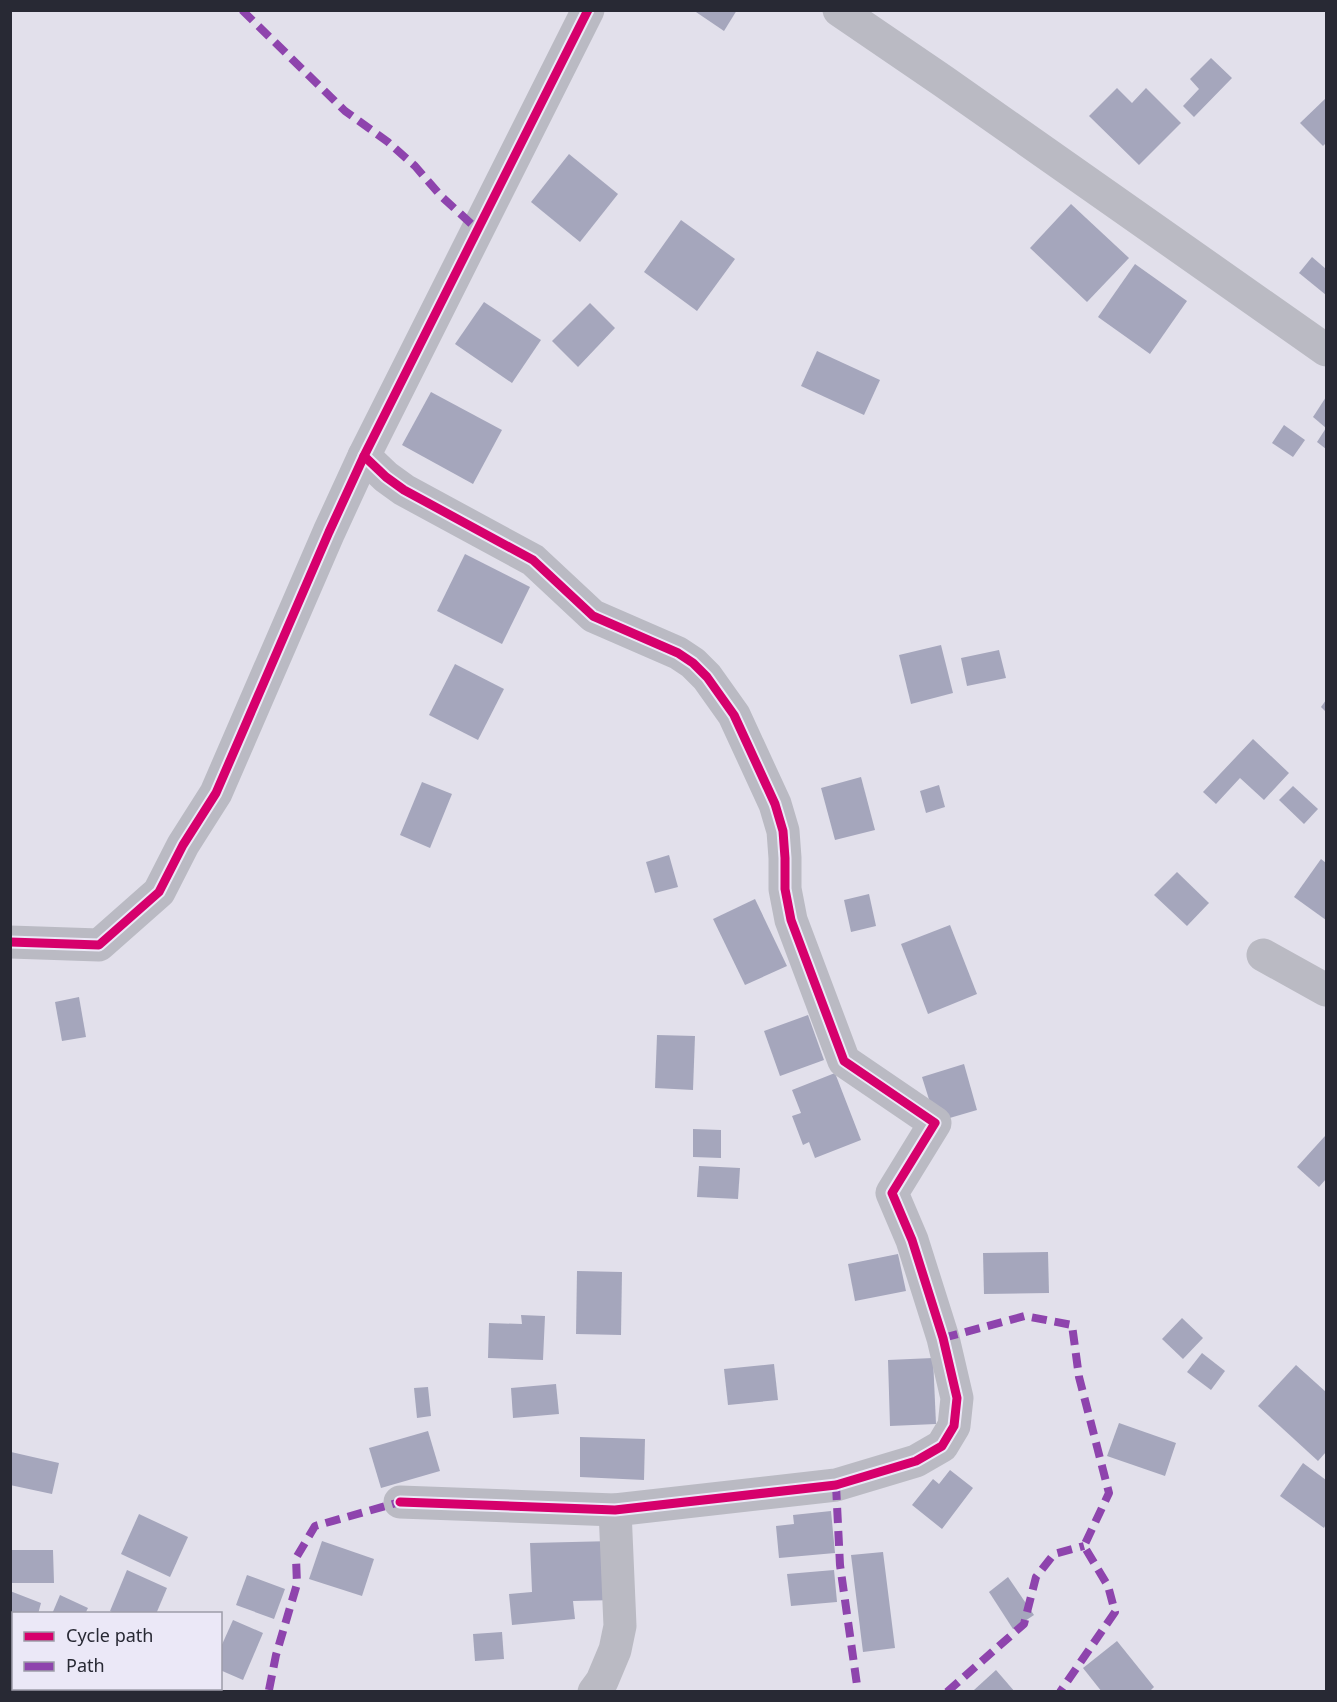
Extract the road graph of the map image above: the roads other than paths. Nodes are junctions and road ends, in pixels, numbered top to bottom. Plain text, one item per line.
1 (588, 10) edge
2 (839, 10) edge
3 (1326, 350) edge
4 (364, 456) junction
5 (10, 942) edge
6 (1263, 955) dead end
7 (1326, 990) edge
8 (400, 1502) dead end
9 (615, 1510) junction
10 (594, 1692) edge

1 - 4 street
2 - 3 street
4 - 5 street
4 - 9 street
6 - 7 street
8 - 9 street
9 - 10 street

